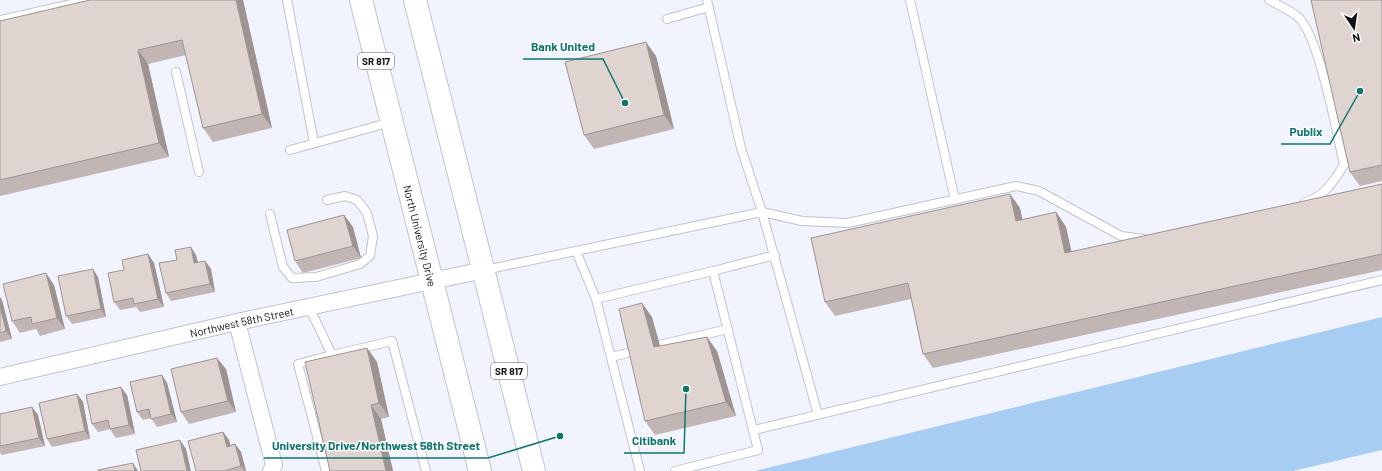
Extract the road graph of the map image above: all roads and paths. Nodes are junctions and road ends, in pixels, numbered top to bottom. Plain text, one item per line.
1 (89, 0) edge
2 (287, 0) edge
3 (361, 0) edge
4 (405, 0) edge
5 (415, 0) edge
6 (910, 0) edge
7 (1269, 0) edge
8 (708, 4) edge
9 (667, 19) dead end
10 (0, 20) edge
11 (428, 51) junction
12 (176, 72) dead end
13 (392, 122) junction
14 (314, 143) junction
15 (290, 150) dead end
16 (199, 172) dead end
17 (327, 200) dead end
18 (955, 200) junction
19 (1297, 203) edge
20 (762, 212) junction
21 (270, 214) dead end
22 (1149, 238) edge
23 (576, 251) junction
24 (775, 255) junction
25 (484, 270) junction
26 (713, 271) junction
27 (1382, 280) edge
28 (432, 281) junction
29 (596, 299) junction
30 (309, 307) junction
31 (237, 322) junction
32 (728, 329) junction
33 (660, 345) edge
34 (636, 351) edge
35 (332, 354) junction
36 (611, 357) junction
37 (0, 377) edge
38 (818, 415) junction
39 (754, 430) junction
40 (271, 471) edge
41 (326, 471) edge
42 (426, 471) edge
43 (480, 471) edge
44 (534, 471) edge
45 (640, 471) edge
46 (676, 471) edge

1 - 10 lane
2 - 14 lane
3 - 13 main road, North University Drive / SR 817
4 - 11 main road
5 - 11 main road, SR 817
6 - 18 lane
7 - 19 lane
8 - 9 lane
8 - 20 lane
11 - 25 main road, SR 817
12 - 16 lane
13 - 14 lane
13 - 28 main road, North University Drive / SR 817
14 - 15 lane
17 - 21 lane
18 - 20 lane
18 - 22 lane
20 - 23 lane
20 - 24 lane
23 - 25 lane
23 - 29 lane
24 - 26 lane
24 - 38 lane
25 - 28 street, Northwest 58th Street
25 - 44 main road, SR 817
26 - 29 lane
26 - 32 lane
27 - 38 lane
28 - 30 street, Northwest 58th Street
28 - 43 main road, North University Drive / SR 817
29 - 36 lane
30 - 31 street, Northwest 58th Street
30 - 35 lane
31 - 37 street, Northwest 58th Street
31 - 40 street
32 - 33 lane
32 - 39 lane
34 - 36 lane
35 - 41 lane
35 - 42 lane
36 - 45 lane
38 - 39 lane
39 - 46 lane

